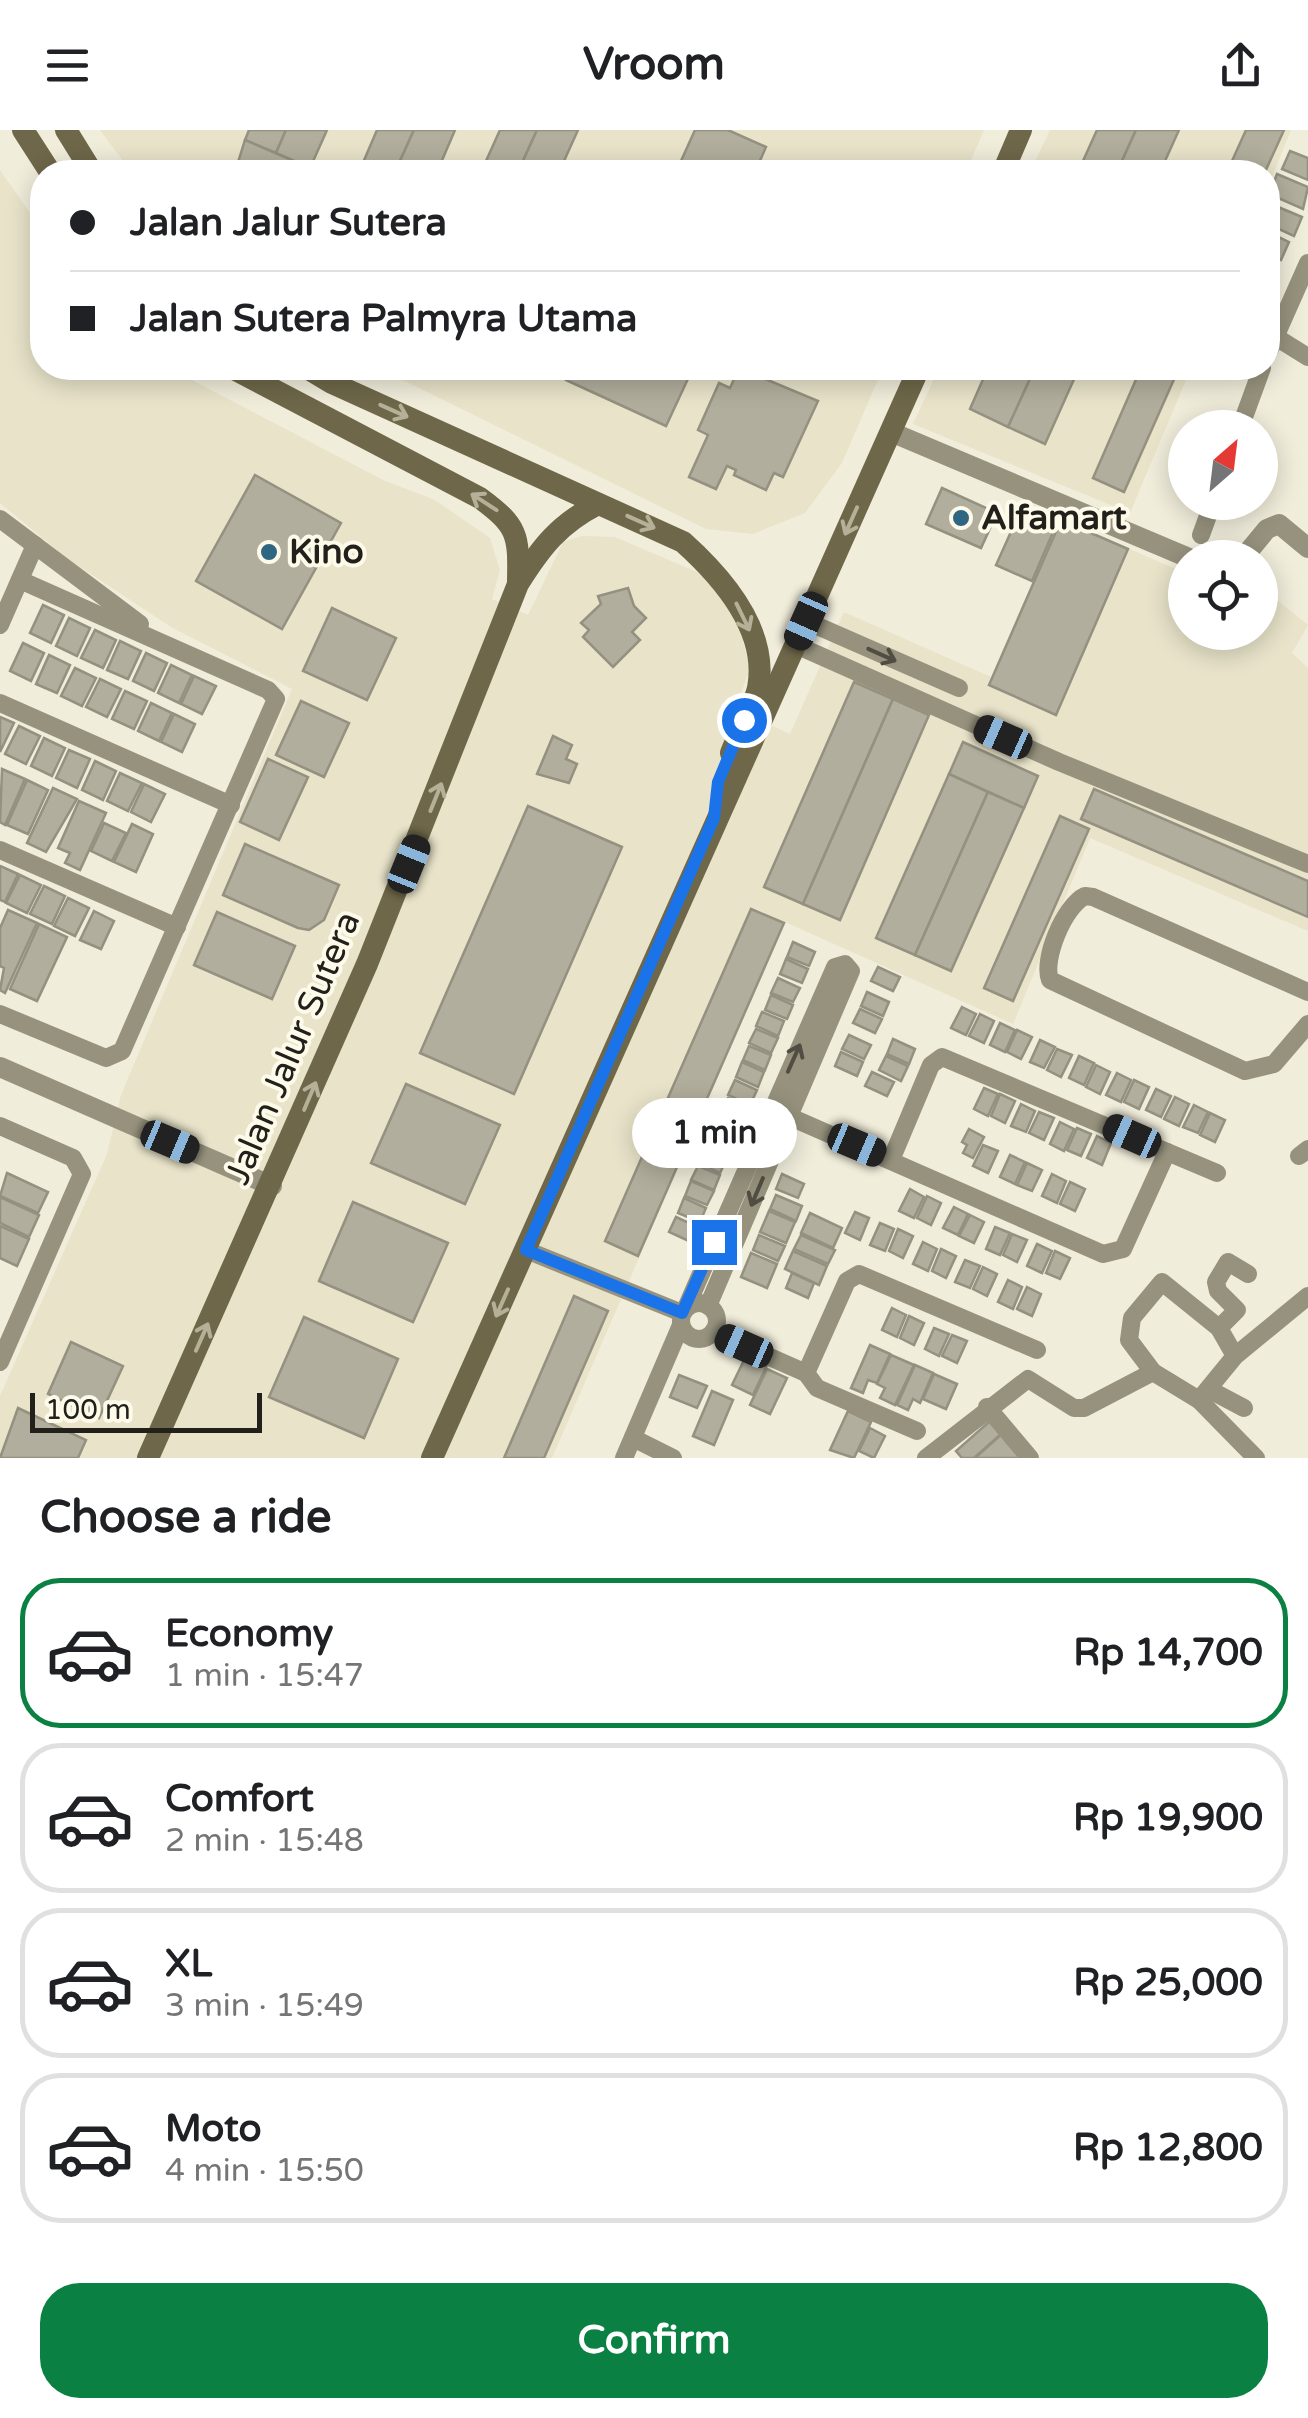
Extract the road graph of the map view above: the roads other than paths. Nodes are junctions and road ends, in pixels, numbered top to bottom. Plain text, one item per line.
1 (23, 130) edge
2 (66, 130) edge
3 (1021, 130) edge
4 (42, 160) edge
5 (85, 160) edge
6 (1008, 160) edge
7 (1308, 263) edge
8 (1280, 325) edge
9 (1280, 348) edge
10 (1308, 357) edge
11 (252, 380) edge
12 (327, 380) edge
13 (914, 380) edge
14 (1258, 380) edge
15 (1247, 410) edge
16 (891, 432) junction
17 (598, 504) junction
18 (0, 519) edge
19 (1206, 520) edge
20 (1201, 535) dead end
21 (1258, 540) edge
22 (35, 545) junction
23 (1308, 548) edge
24 (1168, 549) edge
25 (20, 580) junction
26 (518, 584) junction
27 (806, 621) junction
28 (0, 626) edge
29 (165, 642) junction
30 (796, 644) junction
31 (959, 688) dead end
32 (0, 703) edge
33 (232, 805) junction
34 (714, 818) junction
35 (0, 850) edge
36 (1308, 864) edge
37 (177, 928) junction
38 (1308, 992) edge
39 (0, 1014) edge
40 (1308, 1024) edge
41 (0, 1067) edge
42 (781, 1112) junction
43 (0, 1126) edge
44 (1167, 1152) junction
45 (892, 1160) junction
46 (1217, 1172) dead end
47 (272, 1186) junction
48 (526, 1250) junction
49 (1248, 1274) dead end
50 (1308, 1296) edge
51 (708, 1306) junction
52 (683, 1316) junction
53 (1219, 1328) junction
54 (714, 1332) junction
55 (1037, 1350) dead end
56 (1235, 1356) junction
57 (0, 1362) edge
58 (1153, 1372) junction
59 (806, 1373) junction
60 (1204, 1395) junction
61 (986, 1407) junction
62 (1244, 1408) dead end
63 (916, 1431) dead end
64 (632, 1438) junction
65 (943, 1444) junction
66 (148, 1458) edge
67 (432, 1458) edge
68 (624, 1458) edge
69 (673, 1458) edge
70 (926, 1458) edge
71 (956, 1458) edge
72 (1030, 1458) edge
73 (1256, 1458) edge

1 - 4 main road
2 - 5 main road
3 - 6 main road
7 - 8 street
9 - 10 street
26 -> 11 main road
12 -> 17 main road
13 - 16 main road
14 - 15 street
16 - 24 street
16 -> 27 main road
17 - 26 main road, Jalan Jalur Sutera
17 -> 34 main road
18 - 22 street
19 - 20 street
21 - 23 street
22 - 25 street
22 - 29 street
25 - 28 street
25 - 29 street
47 -> 26 main road, Jalan Jalur Sutera
27 - 30 main road
27 -> 31 street
29 - 33 street
30 - 34 main road
30 - 36 street
32 - 33 street
33 - 37 street
34 - 48 main road
35 - 37 street
37 - 39 street
38 - 40 street
41 - 47 street
42 -> 42 street
42 - 45 street
42 -> 51 street
42 - 52 street
43 - 57 street
44 - 45 street
44 - 45 street
44 - 46 street
66 -> 47 main road, Jalan Jalur Sutera
48 - 52 street
48 -> 67 main road
49 - 53 street
50 - 56 street
51 - 52 street
51 - 54 street
52 - 54 street
52 - 64 street
53 - 56 street
53 - 58 street
54 - 59 street
55 - 59 street
56 - 60 street
58 - 60 street
58 - 61 street
59 - 63 street
60 - 62 street
60 - 73 street
61 - 65 street
61 - 72 street
64 - 68 street
64 - 69 street
65 - 70 street
65 - 71 street

